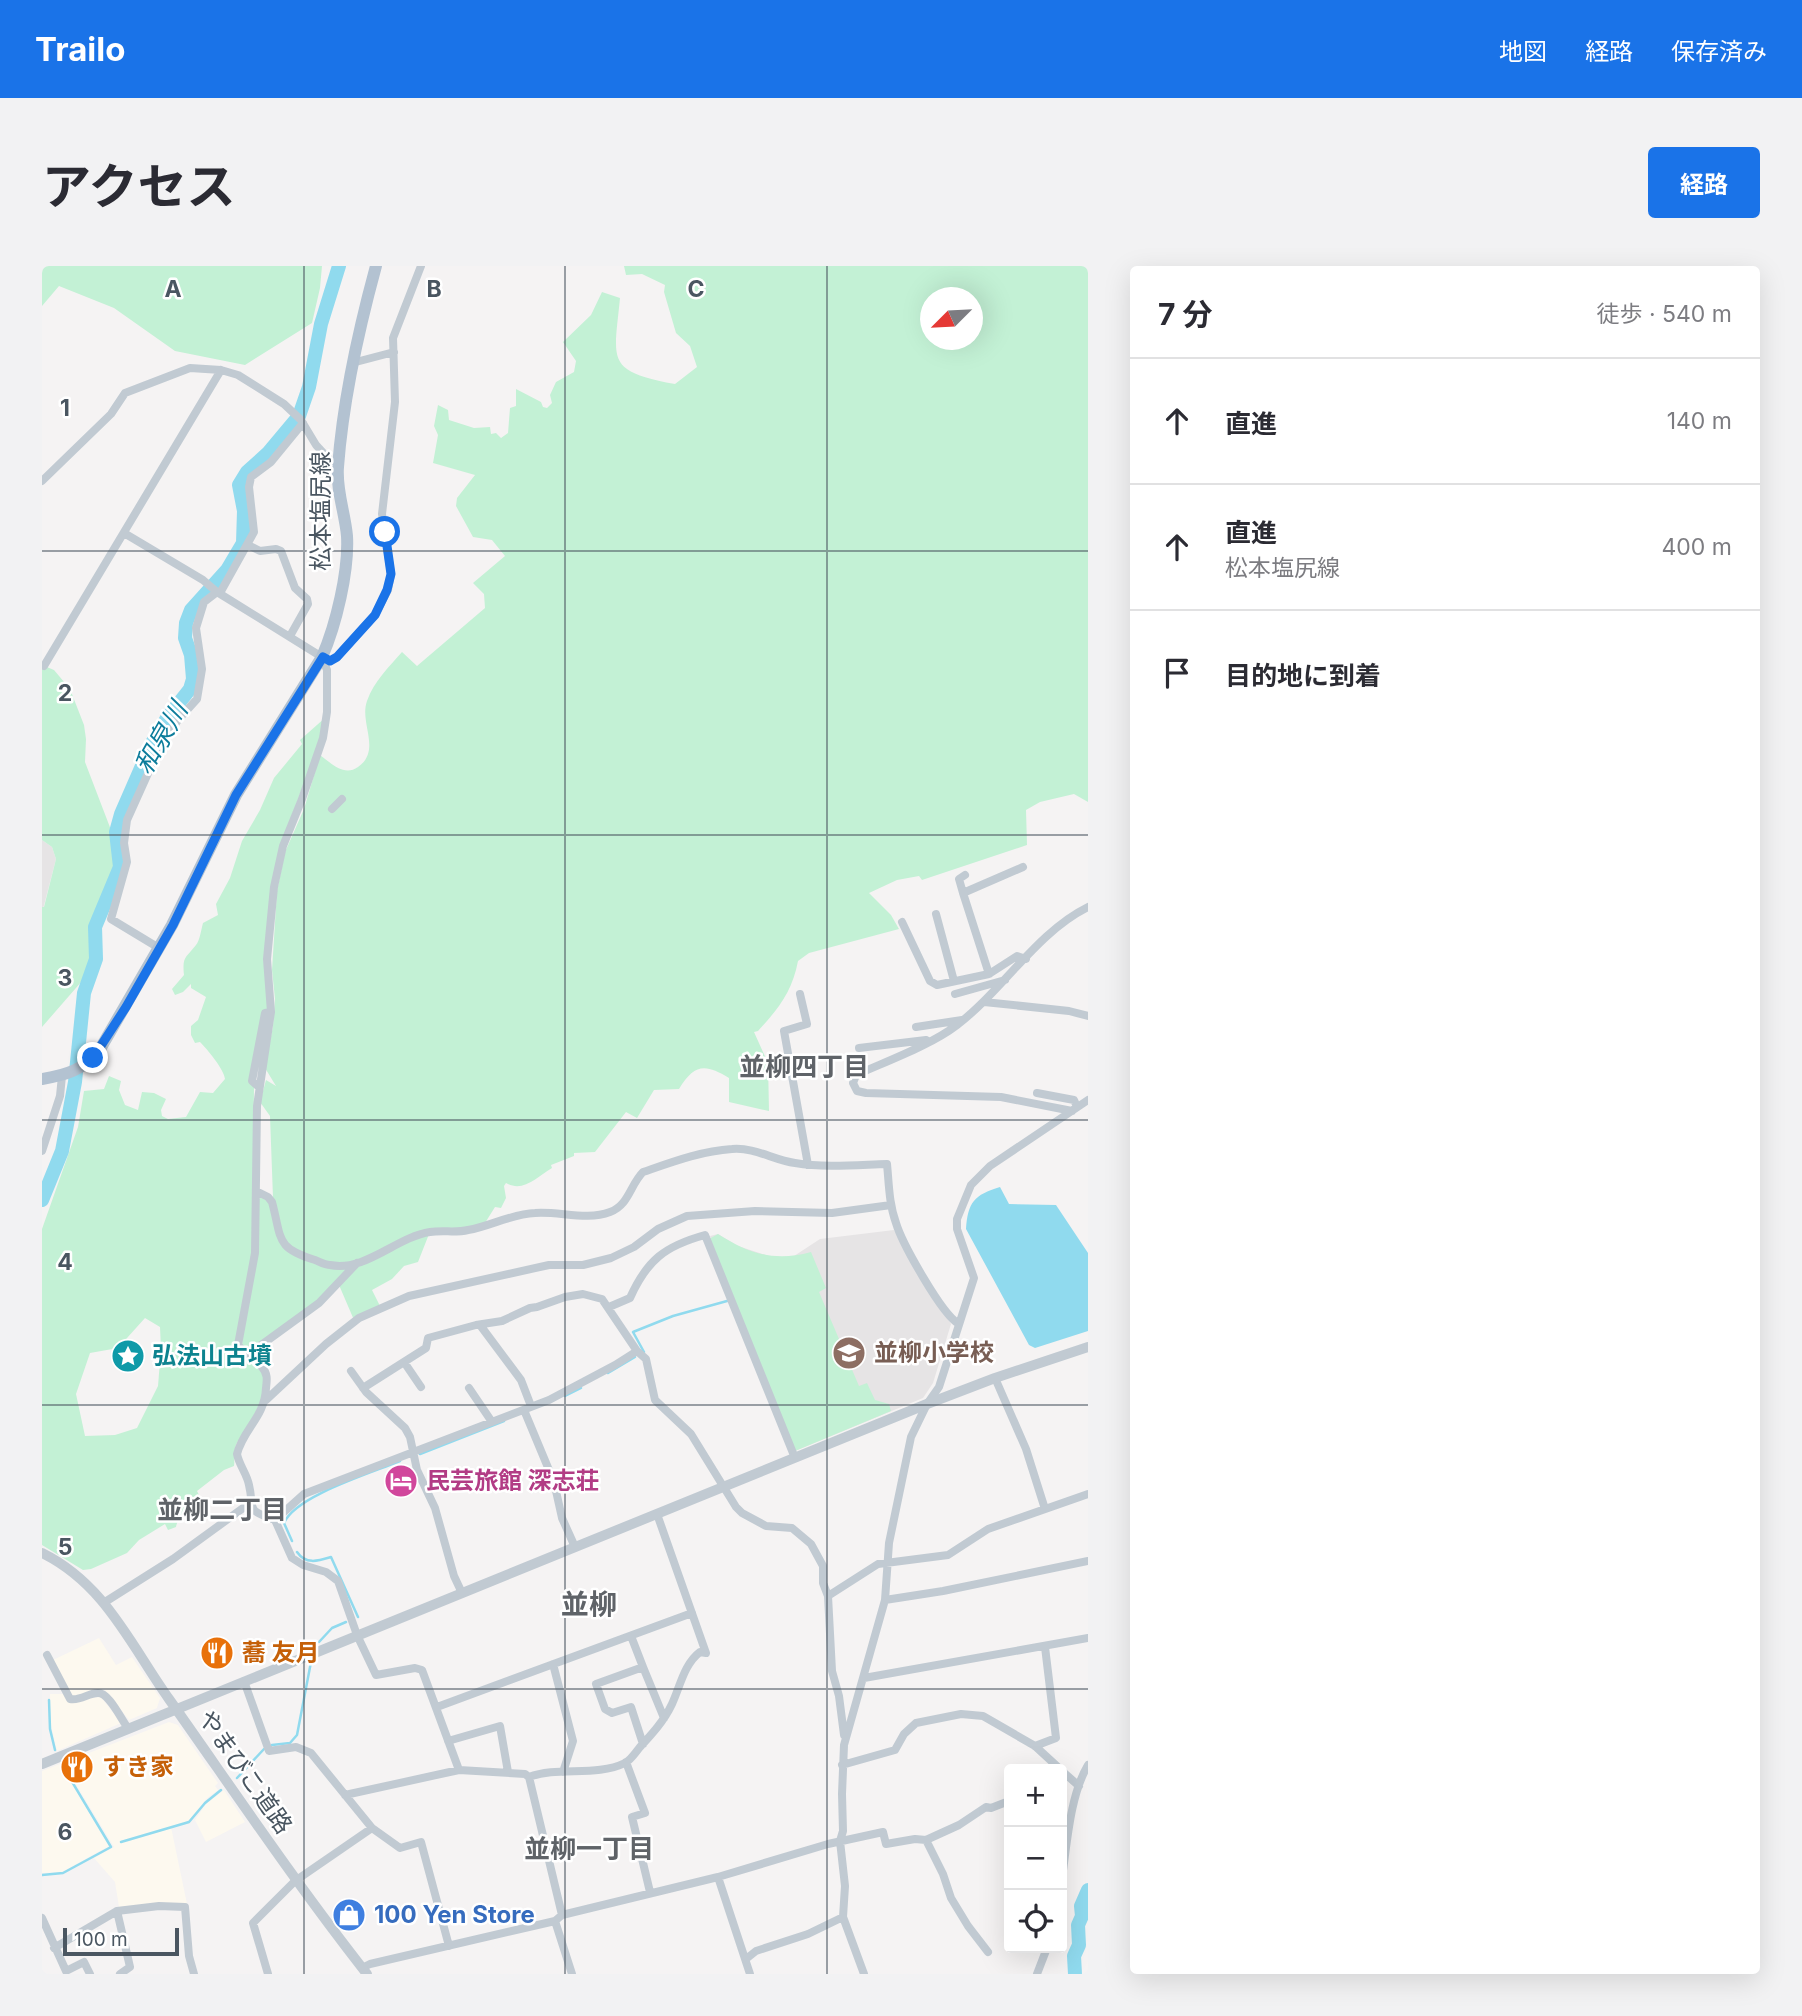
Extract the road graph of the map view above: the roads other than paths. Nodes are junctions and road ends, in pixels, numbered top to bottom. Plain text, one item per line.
1 (376, 266) edge
2 (421, 266) edge
3 (394, 352) junction
4 (352, 363) junction
5 (221, 370) junction
6 (302, 421) junction
7 (338, 469) junction
8 (42, 481) edge
9 (124, 533) junction
10 (248, 545) junction
11 (218, 592) junction
12 (290, 636) junction
13 (323, 657) junction
14 (44, 666) dead end
15 (342, 799) dead end
16 (332, 808) dead end
17 (1023, 867) dead end
18 (965, 875) dead end
19 (963, 893) junction
20 (1088, 908) edge
21 (936, 914) dead end
22 (902, 922) dead end
23 (154, 945) dead end
24 (1026, 959) junction
25 (989, 974) junction
26 (1005, 980) junction
27 (954, 981) junction
28 (800, 994) dead end
29 (955, 994) dead end
30 (984, 1002) junction
31 (1088, 1016) edge
32 (964, 1020) junction
33 (916, 1027) dead end
34 (930, 1040) junction
35 (859, 1048) dead end
36 (71, 1072) junction
37 (42, 1079) edge
38 (1037, 1093) dead end
39 (1088, 1100) edge
40 (1075, 1109) junction
41 (42, 1151) edge
42 (808, 1165) junction
43 (256, 1191) junction
44 (891, 1205) junction
45 (357, 1263) junction
46 (609, 1307) junction
47 (959, 1324) junction
48 (480, 1325) junction
49 (1088, 1347) edge
50 (637, 1351) junction
51 (246, 1356) junction
52 (404, 1362) junction
53 (351, 1371) dead end
54 (995, 1378) junction
55 (416, 1384) dead end
56 (363, 1388) junction
57 (469, 1388) dead end
58 (266, 1400) junction
59 (927, 1404) junction
60 (528, 1408) junction
61 (492, 1422) junction
62 (414, 1452) junction
63 (795, 1458) junction
64 (724, 1487) junction
65 (1088, 1494) edge
66 (250, 1503) junction
67 (1045, 1509) junction
68 (657, 1514) junction
69 (275, 1520) junction
70 (575, 1547) junction
71 (42, 1553) edge
72 (1088, 1561) edge
73 (888, 1563) junction
74 (462, 1593) junction
75 (828, 1596) junction
76 (884, 1600) junction
77 (105, 1602) junction
78 (692, 1613) junction
79 (357, 1635) junction
80 (631, 1636) junction
81 (1088, 1637) edge
82 (1045, 1647) junction
83 (47, 1655) dead end
84 (553, 1664) junction
85 (643, 1667) junction
86 (864, 1678) junction
87 (244, 1681) junction
88 (437, 1707) junction
89 (176, 1709) junction
90 (664, 1718) junction
91 (128, 1728) junction
92 (448, 1741) junction
93 (643, 1744) junction
94 (844, 1745) junction
95 (1035, 1746) junction
96 (626, 1762) junction
97 (42, 1764) edge
98 (1052, 1764) edge
99 (842, 1765) junction
100 (1088, 1765) edge
101 (459, 1770) junction
102 (508, 1772) junction
103 (563, 1772) junction
104 (529, 1777) junction
105 (1067, 1778) edge
106 (1079, 1786) junction
107 (345, 1795) junction
108 (1004, 1803) edge
109 (372, 1828) junction
110 (926, 1840) junction
111 (840, 1841) junction
112 (1067, 1851) edge
113 (718, 1877) junction
114 (295, 1881) junction
115 (650, 1892) junction
116 (117, 1911) junction
117 (843, 1917) junction
118 (42, 1918) edge
119 (559, 1918) junction
120 (449, 1946) junction
121 (54, 1948) junction
122 (988, 1952) dead end
123 (1045, 1953) edge
124 (746, 1959) junction
125 (365, 1971) edge
126 (66, 1973) edge
127 (90, 1974) edge
128 (120, 1974) edge
129 (194, 1974) edge
130 (268, 1974) edge
131 (572, 1974) edge
132 (750, 1974) edge
133 (864, 1974) edge
134 (1037, 1974) edge

1 - 4 main road, 松本塩尻線
2 - 3 street
3 - 4 street
3 - 13 street
4 - 7 main road, 松本塩尻線
5 - 6 street
5 - 8 street
5 - 9 street
6 - 7 street
6 - 10 street
7 - 13 main road, 松本塩尻線
9 - 11 street
9 - 14 street
10 - 11 street
10 - 12 street
11 - 12 street
11 - 23 street
12 - 13 street
13 - 36 main road, 松本塩尻線
13 - 43 street
15 - 16 street
17 - 19 street
18 - 19 street
19 - 25 street
20 - 24 street
21 - 27 street
22 - 27 street
24 - 25 street
24 - 26 street
25 - 27 street
26 - 29 street
26 - 30 street
28 - 42 street
30 - 31 street
30 - 32 street
32 - 33 street
32 - 34 street
34 - 35 street
34 - 40 street
36 - 37 main road
36 - 41 street
38 - 40 street
39 - 40 street
40 - 47 street
42 - 44 street
42 - 45 street
43 - 45 street
43 - 51 street
44 - 47 street
44 - 58 street
45 - 51 street
46 - 48 street
46 - 50 street
46 - 63 street
47 - 59 street
48 - 52 street
48 - 60 street
49 - 54 street
50 - 60 street
50 - 64 street
51 - 58 street
52 - 55 street
52 - 56 street
53 - 56 street
54 - 59 street
54 - 67 street
56 - 62 street
57 - 61 street
58 - 66 street
59 - 63 street
59 - 73 street
60 - 61 street
60 - 70 street
61 - 62 street
62 - 69 street
62 - 74 street
63 - 64 street
64 - 68 street
64 - 75 street
65 - 67 street
66 - 69 street
66 - 77 street
67 - 73 street
68 - 70 street
68 - 78 street
69 - 79 street
70 - 74 street
71 - 77 street
72 - 76 street
73 - 75 street
73 - 76 street
74 - 79 street
75 - 94 street
76 - 86 street
77 - 89 street
78 - 80 street
78 - 90 street
79 - 87 street
79 - 88 street
80 - 84 street
80 - 85 street
81 - 82 street
82 - 86 street
82 - 95 street
83 - 91 street
84 - 88 street
84 - 103 street
85 - 90 street
85 - 93 street
86 - 94 street
87 - 89 street
87 - 107 street
88 - 92 street
89 - 91 street, やまびこ道路
89 - 114 street, やまびこ道路
90 - 93 street
91 - 97 street, やまびこ道路
92 - 101 street
92 - 102 street
93 - 96 street
94 - 99 street
95 - 98 street
95 - 99 street
96 - 103 street
96 - 115 street
99 - 111 street
100 - 106 street
101 - 102 street
101 - 107 street
102 - 104 street
103 - 104 street
104 - 119 street
105 - 106 street
106 - 112 street
107 - 109 street
108 - 110 street
109 - 114 street
109 - 120 street
110 - 111 street
110 - 122 street
111 - 113 street
111 - 117 street
113 - 115 street
113 - 124 street
114 - 125 street, やまびこ道路
114 - 130 street
115 - 119 street
116 - 121 street
116 - 128 street
116 - 129 street
117 - 124 street
117 - 133 street
118 - 121 street
119 - 120 street
119 - 131 street
120 - 125 street
121 - 126 street
123 - 134 street
124 - 132 street
126 - 127 street

